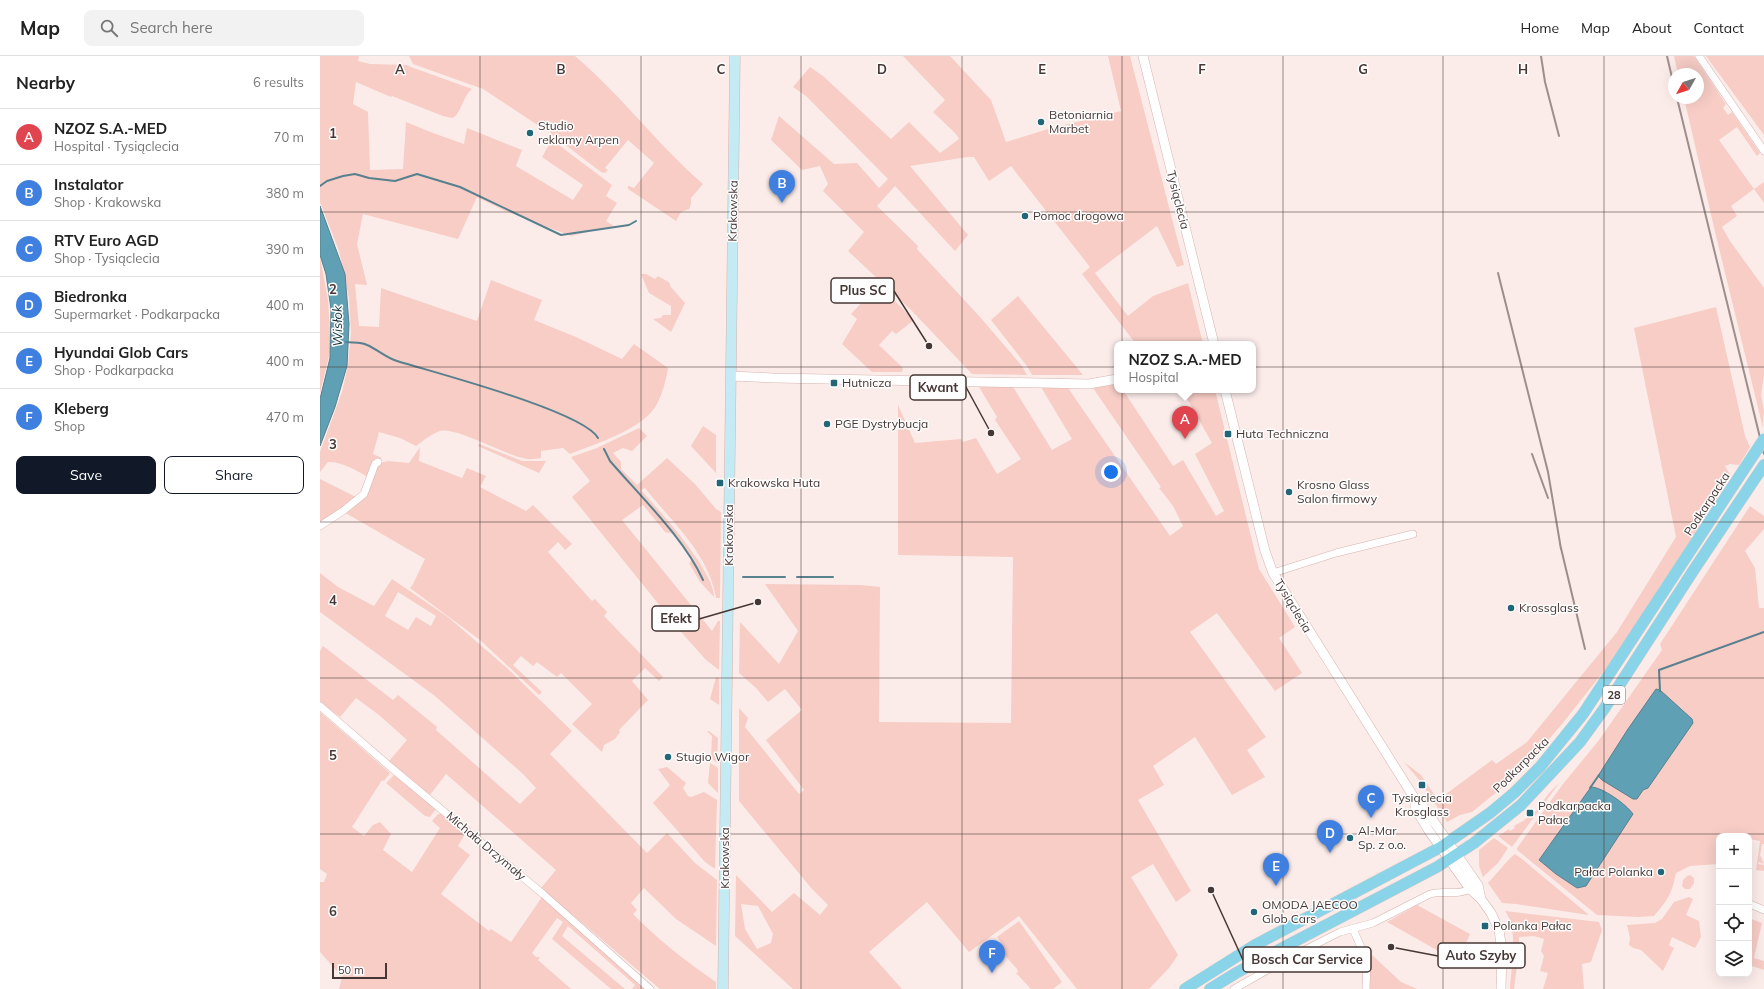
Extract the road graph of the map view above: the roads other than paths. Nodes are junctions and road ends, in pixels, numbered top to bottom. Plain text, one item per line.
1 (734, 56) edge
2 (1143, 56) edge
3 (1699, 56) edge
4 (1764, 151) edge
5 (1213, 341) edge
6 (731, 376) junction
7 (1114, 380) edge
8 (1226, 393) edge
9 (1764, 439) edge
10 (378, 462) dead end
11 (1764, 464) edge
12 (320, 526) edge
13 (1412, 534) dead end
14 (1273, 573) junction
15 (320, 706) edge
16 (1444, 845) junction
17 (1453, 857) junction
18 (1470, 889) junction
19 (1481, 899) junction
20 (1752, 905) edge
21 (1764, 910) edge
22 (1353, 929) junction
23 (650, 989) edge
24 (724, 989) edge
25 (1185, 989) edge
26 (1210, 989) edge
27 (1234, 989) edge
28 (1366, 989) edge
29 (1501, 989) edge

1 - 6 main road, Krakowska
2 - 5 street, Tysiąclecia
3 - 4 street
6 - 7 street
6 - 24 main road, Krakowska
8 - 14 street, Tysiąclecia
9 - 16 main road, Podkarpacka / 28, bridge
10 - 12 street
11 - 17 main road, Podkarpacka / 28
13 - 14 street
14 - 16 street, Tysiąclecia
15 - 23 street, Michała Drzymały
16 - 17 street, Tysiąclecia
16 - 25 main road, Podkarpacka / 28
17 - 18 street
17 - 19 street
17 - 26 main road, Podkarpacka / 28
18 - 19 street
18 - 22 street
19 - 29 street
20 - 21 street
22 - 27 street
22 - 28 street

